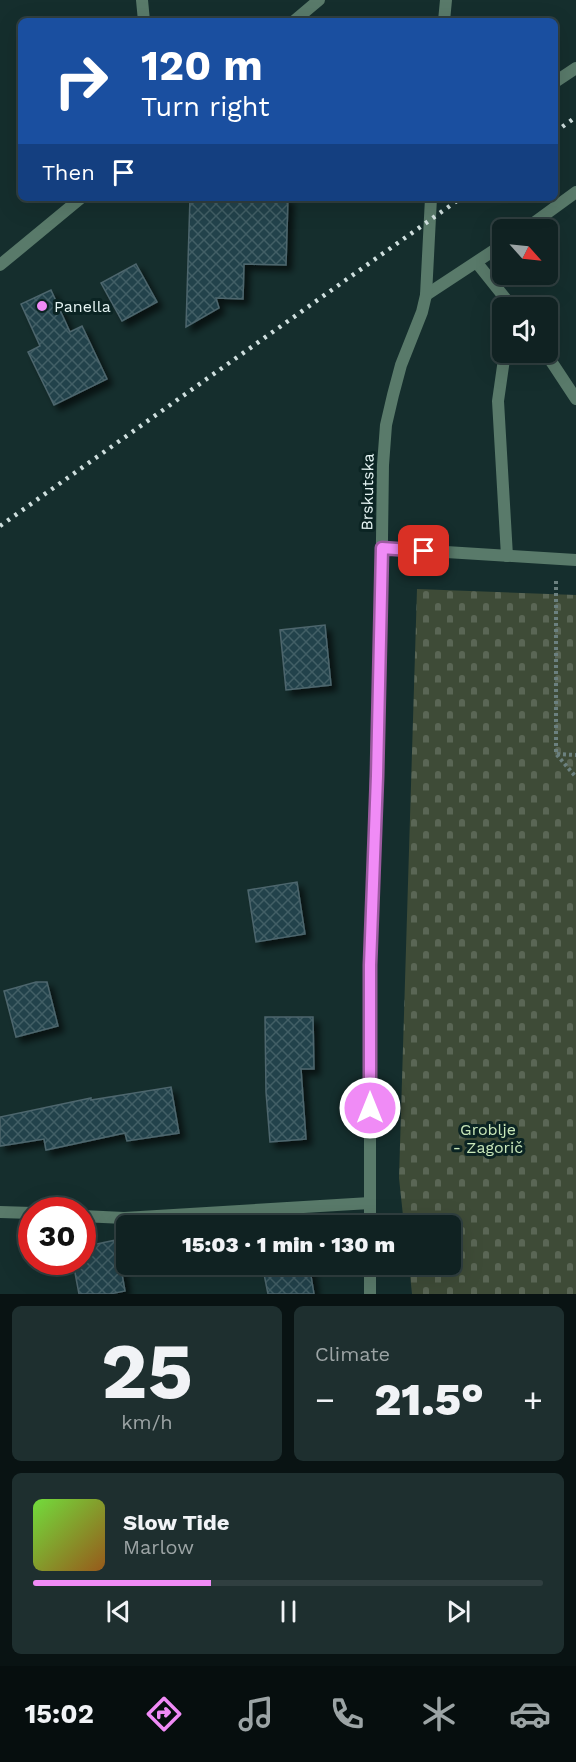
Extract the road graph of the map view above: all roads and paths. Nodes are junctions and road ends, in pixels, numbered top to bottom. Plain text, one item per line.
1 (142, 0) edge
2 (319, 0) edge
3 (446, 0) edge
4 (144, 18) edge
5 (298, 18) edge
6 (444, 18) edge
7 (576, 68) edge
8 (558, 80) edge
9 (576, 192) edge
10 (77, 201) edge
11 (431, 201) edge
12 (539, 219) edge
13 (492, 252) edge
14 (477, 263) junction
15 (0, 265) edge
16 (426, 295) junction
17 (504, 297) edge
18 (503, 363) edge
19 (552, 363) edge
20 (576, 399) edge
21 (382, 548) junction
22 (507, 556) junction
23 (576, 560) edge
24 (556, 583) dead end
25 (556, 754) junction
26 (576, 755) edge
27 (576, 777) edge
28 (370, 1203) junction
29 (0, 1212) edge
30 (18, 1213) edge
31 (370, 1215) edge
32 (96, 1217) edge
33 (370, 1275) edge
34 (370, 1294) edge

1 - 4 street
2 - 5 street
3 - 6 street
7 - 8 street
9 - 12 street
10 - 15 street
11 - 16 street, Brskutska
13 - 14 street
14 - 16 street
14 - 17 street
16 - 21 street, Brskutska
18 - 22 street
19 - 20 street
21 - 22 street
21 - 28 street, Brskutska
22 - 23 street
24 - 25 path
25 - 26 path
25 - 27 path
28 - 31 street, Brskutska
28 - 32 street
29 - 30 street
33 - 34 street

